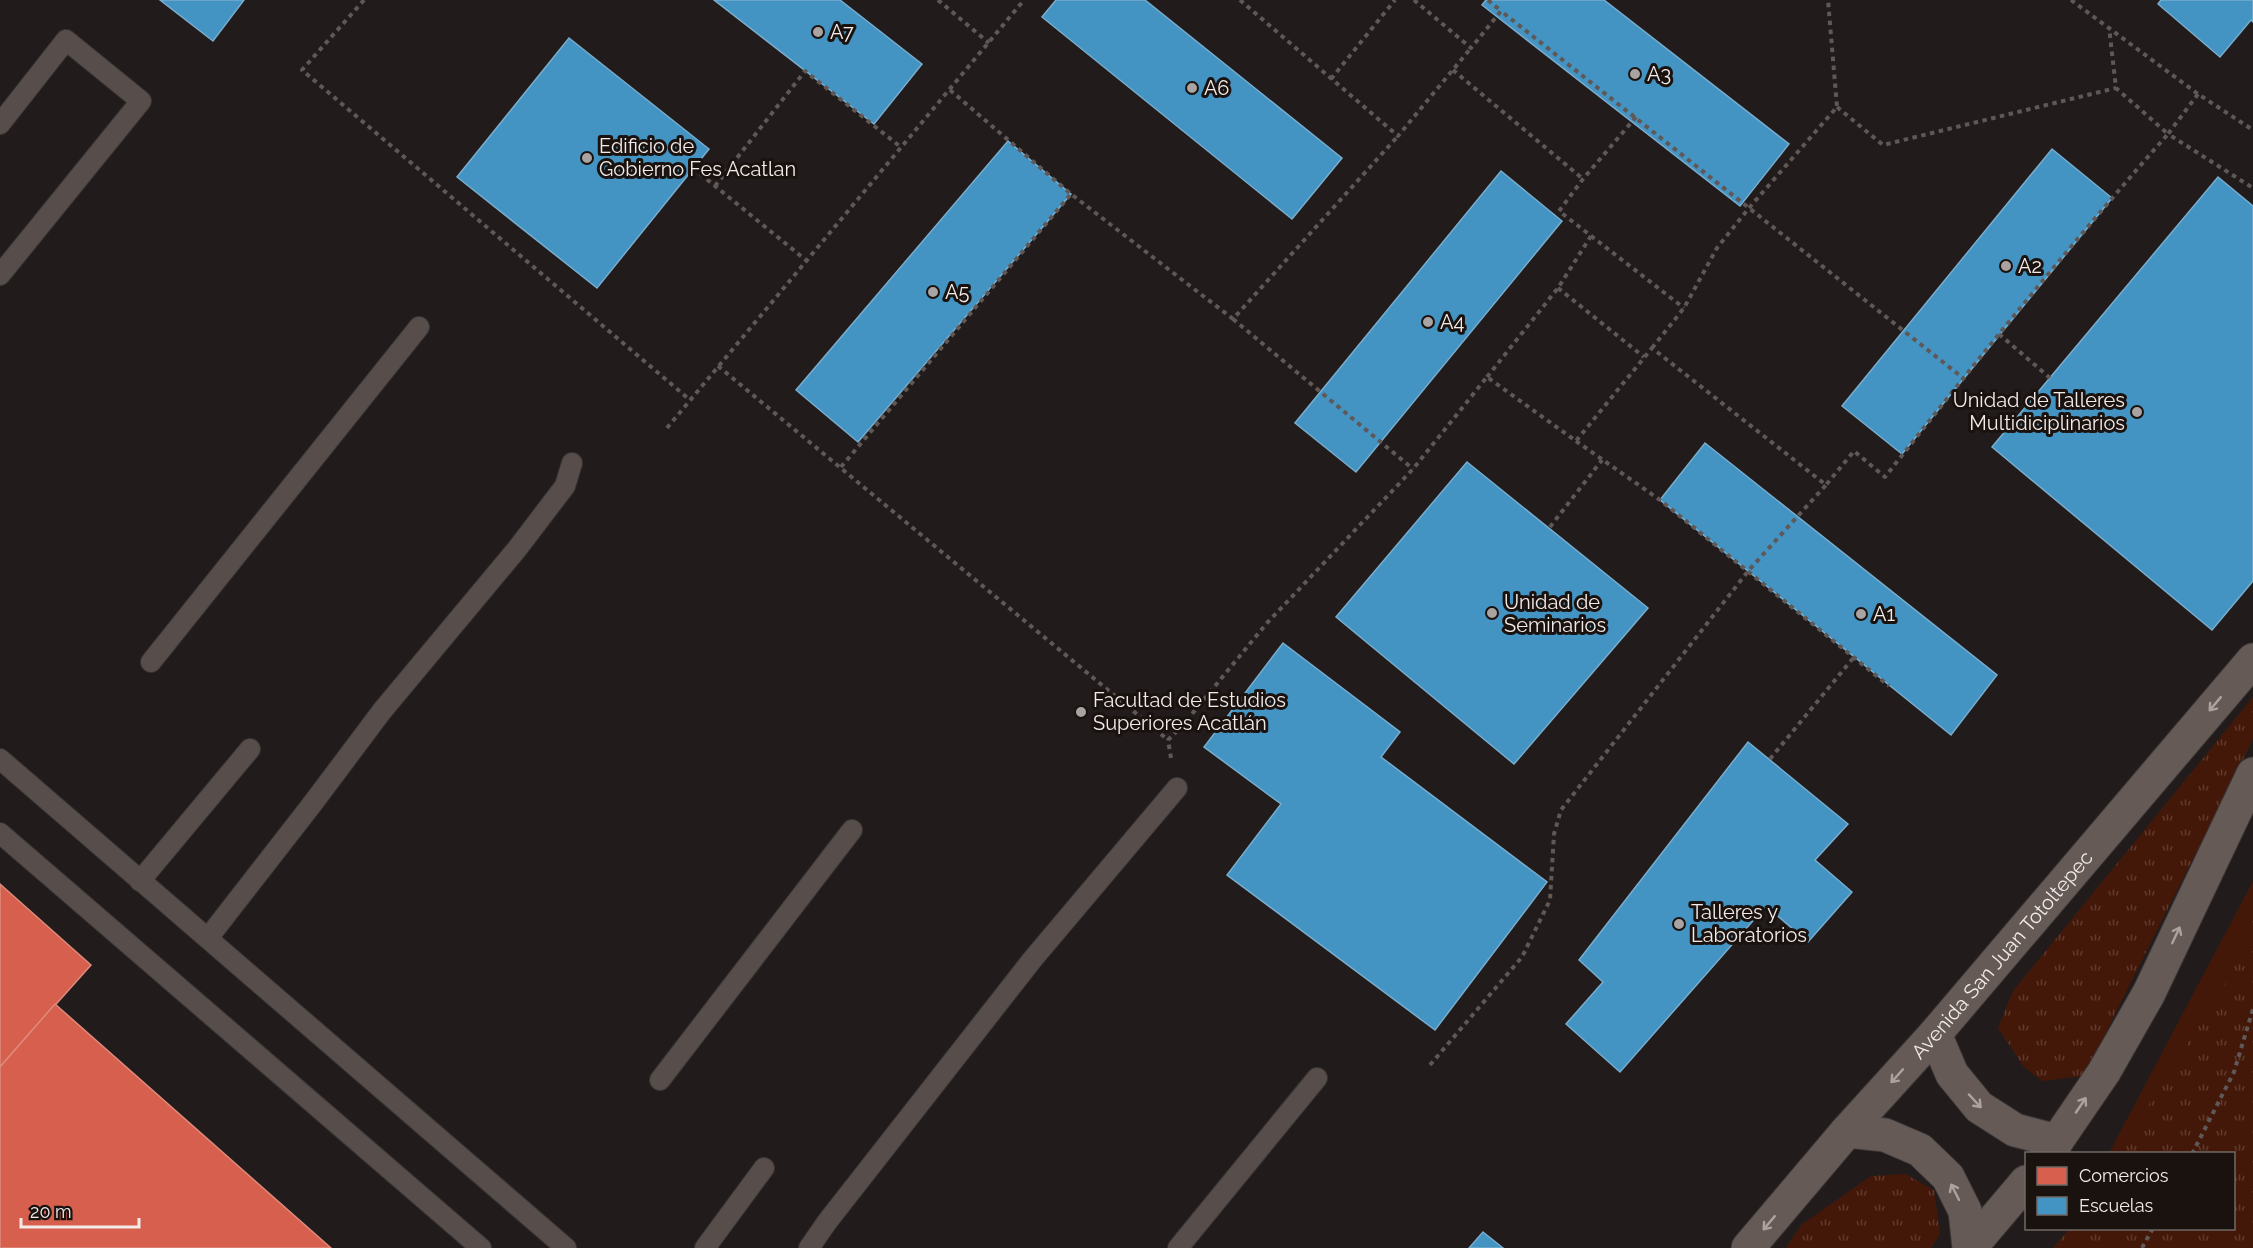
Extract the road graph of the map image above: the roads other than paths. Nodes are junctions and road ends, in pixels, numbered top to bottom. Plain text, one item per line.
1 (0, 124) edge
2 (2, 269) edge
3 (419, 327) dead end
4 (572, 463) dead end
5 (2253, 660) edge
6 (151, 662) dead end
7 (250, 749) dead end
8 (0, 759) edge
9 (2253, 774) edge
10 (1177, 788) road end
11 (852, 830) dead end
12 (0, 833) edge
13 (140, 881) junction
14 (208, 938) junction
15 (1935, 1034) junction
16 (1317, 1078) dead end
17 (660, 1080) dead end
18 (1847, 1131) junction
19 (2053, 1147) edge
20 (764, 1168) dead end
21 (2025, 1183) edge
22 (482, 1248) edge
23 (566, 1248) edge
24 (705, 1248) edge
25 (810, 1248) edge
26 (1178, 1248) edge
27 (1748, 1248) edge
28 (1970, 1248) edge

1 - 2 lane
3 - 6 lane
4 - 14 lane
5 -> 15 main road, Avenida San Juan Totoltepec
7 - 13 lane
8 - 13 lane
19 -> 9 main road
10 - 25 lane
11 - 17 lane
12 - 22 lane
13 - 14 lane
14 - 23 lane
15 -> 18 main road, Avenida San Juan Totoltepec
15 -> 19 main road
16 - 26 lane
18 -> 27 main road, Avenida San Juan Totoltepec
28 -> 18 main road
20 - 24 lane
21 - 28 main road

